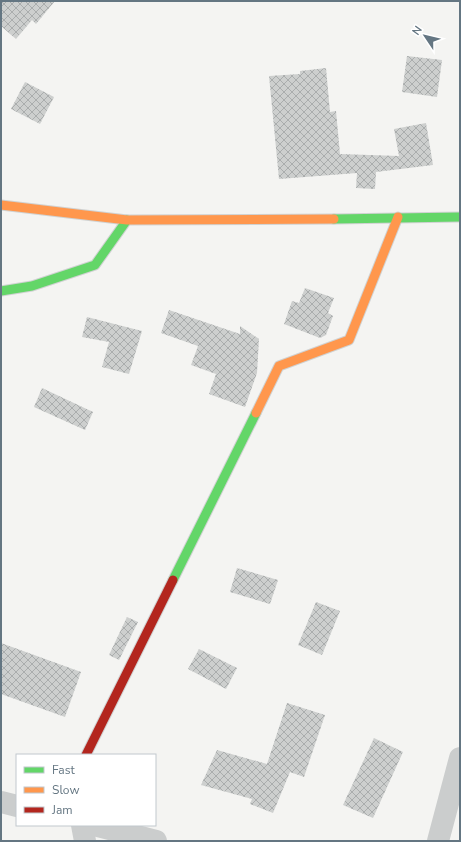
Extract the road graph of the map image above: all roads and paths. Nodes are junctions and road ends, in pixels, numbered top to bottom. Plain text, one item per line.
1 (1, 204) edge
2 (398, 217) junction
3 (460, 217) edge
4 (127, 220) junction
5 (1, 290) edge
6 (86, 754) edge
7 (460, 758) edge
8 (1, 802) edge
9 (16, 806) edge
10 (82, 826) edge
11 (98, 826) edge
12 (85, 841) edge
13 (156, 841) edge
14 (438, 841) edge

1 - 4 street
2 - 3 street
2 - 4 street
2 - 6 street
4 - 5 street
7 - 14 street
8 - 9 street
10 - 12 street
11 - 13 street

